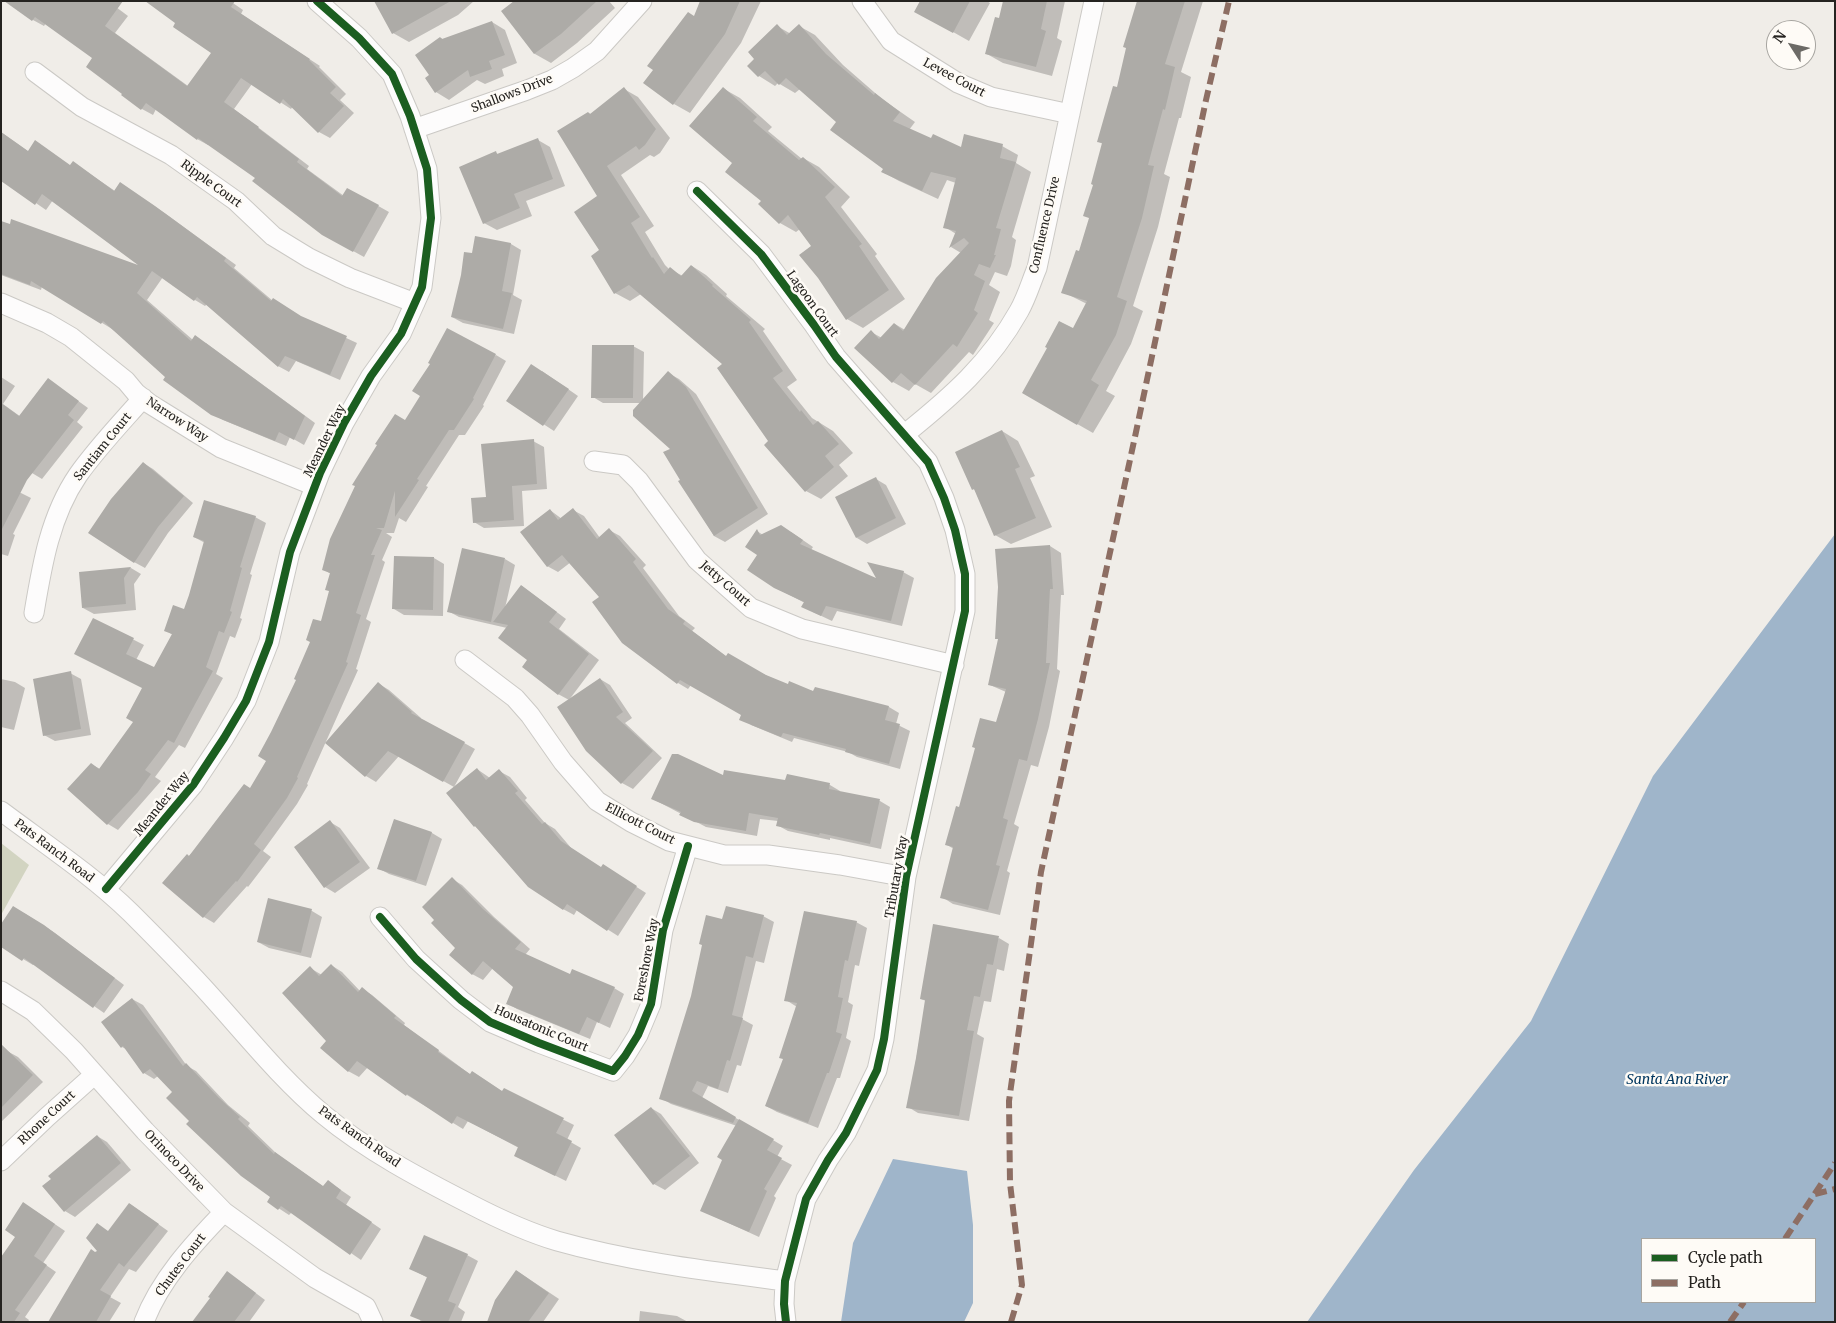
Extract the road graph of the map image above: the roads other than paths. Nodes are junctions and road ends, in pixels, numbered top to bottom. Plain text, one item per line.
1 (317, 1) edge
2 (642, 1) edge
3 (862, 1) edge
4 (1094, 1) edge
5 (35, 72) dead end
6 (1070, 114) junction
7 (414, 129) junction
8 (697, 191) dead end
9 (1, 303) edge
10 (415, 303) junction
11 (143, 398) junction
12 (905, 434) junction
13 (594, 461) dead end
14 (315, 486) junction
15 (34, 613) dead end
16 (465, 660) dead end
17 (954, 665) junction
18 (1, 811) edge
19 (688, 846) junction
20 (906, 877) junction
21 (106, 889) junction
22 (380, 917) dead end
23 (1, 991) edge
24 (612, 1071) joint
25 (94, 1075) junction
26 (1, 1161) edge
27 (224, 1212) junction
28 (785, 1280) junction
29 (369, 1314) edge
30 (144, 1322) edge
31 (786, 1322) edge

1 - 7 street, Meander Way
2 - 7 street, Shallows Drive
3 - 6 street, Levee Court
4 - 6 street, Confluence Drive
5 - 10 street, Ripple Court
6 - 12 street, Confluence Drive
7 - 10 street, Meander Way
8 - 12 street, Lagoon Court
9 - 11 street, Narrow Way
10 - 14 street, Meander Way
11 - 14 street, Narrow Way
11 - 15 street, Santiam Court
12 - 17 street, Tributary Way
13 - 17 street, Jetty Court
14 - 21 street, Meander Way
16 - 19 street, Ellicott Court
17 - 20 street, Tributary Way
18 - 21 street, Pats Ranch Road
19 - 20 street, Ellicott Court
19 - 24 street, Foreshore Way
20 - 28 street, Tributary Way
21 - 28 street, Pats Ranch Road
22 - 24 street, Housatonic Court
23 - 25 street, Orinoco Drive
25 - 26 street, Rhone Court
25 - 27 street, Orinoco Drive
27 - 29 street, Orinoco Drive
27 - 30 street, Chutes Court
28 - 31 street, Tributary Way

